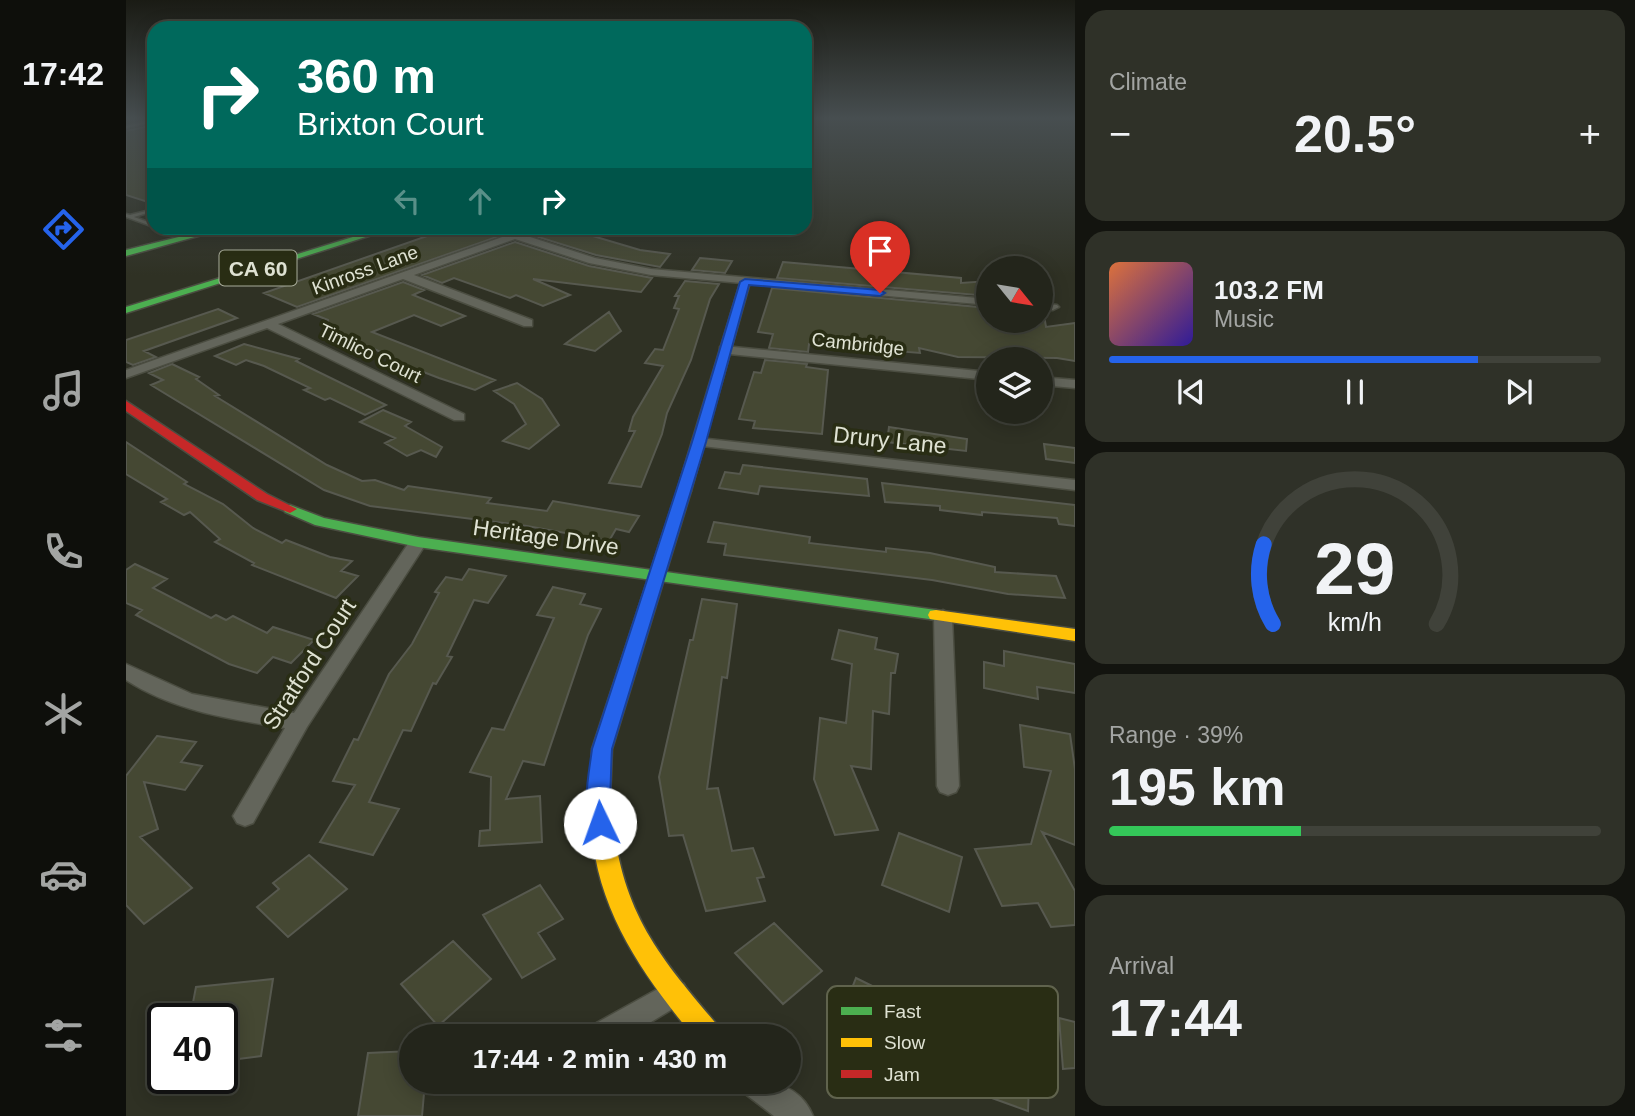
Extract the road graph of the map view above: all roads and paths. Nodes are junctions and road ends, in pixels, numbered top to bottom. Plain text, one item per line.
1 (147, 212) edge
2 (128, 216) edge
3 (147, 223) edge
4 (179, 235) edge
5 (193, 235) edge
6 (312, 235) edge
7 (316, 235) edge
8 (367, 235) edge
9 (516, 235) edge
10 (513, 236) junction
11 (185, 237) junction
12 (282, 245) junction
13 (127, 252) edge
14 (402, 275) junction
15 (745, 282) junction
16 (126, 293) edge
17 (976, 301) edge
18 (126, 310) edge
19 (266, 323) junction
20 (528, 323) dead end
21 (724, 350) junction
22 (126, 373) edge
23 (976, 375) edge
24 (1053, 382) edge
25 (1075, 384) edge
26 (126, 405) edge
27 (458, 417) dead end
28 (699, 442) junction
29 (1075, 485) edge
30 (418, 542) junction
31 (655, 575) junction
32 (943, 616) junction
33 (1075, 635) edge
34 (126, 671) edge
35 (299, 722) junction
36 (948, 786) dead end
37 (245, 816) dead end
38 (674, 993) junction
39 (621, 1024) edge
40 (700, 1024) edge
41 (770, 1094) edge
42 (798, 1116) edge

1 - 2 lane
2 - 3 lane
4 - 11 lane
5 - 11 main road
6 - 12 main road
7 - 12 main road, CA 60
8 - 18 main road, CA 60
9 - 10 street, Kinross Lane
10 - 14 street, Kinross Lane
10 - 15 street
11 - 13 main road
12 - 16 main road, CA 60
14 - 19 street, Kinross Lane
14 - 20 street
15 - 17 street
15 - 21 main road
19 - 22 street, Kinross Lane
19 - 27 street, Timlico Court
21 - 23 street, Cambridge
21 - 28 main road
24 - 25 street
26 - 30 main road, Heritage Drive
28 - 29 street, Drury Lane
28 - 31 main road
30 - 31 main road, Heritage Drive
30 - 35 street, Stratford Court
31 - 32 main road, Heritage Drive
31 - 38 main road
32 - 33 main road, Heritage Drive
32 - 36 street
34 - 35 street
35 - 37 street, Stratford Court
38 - 39 street
38 - 40 main road
41 - 42 street

